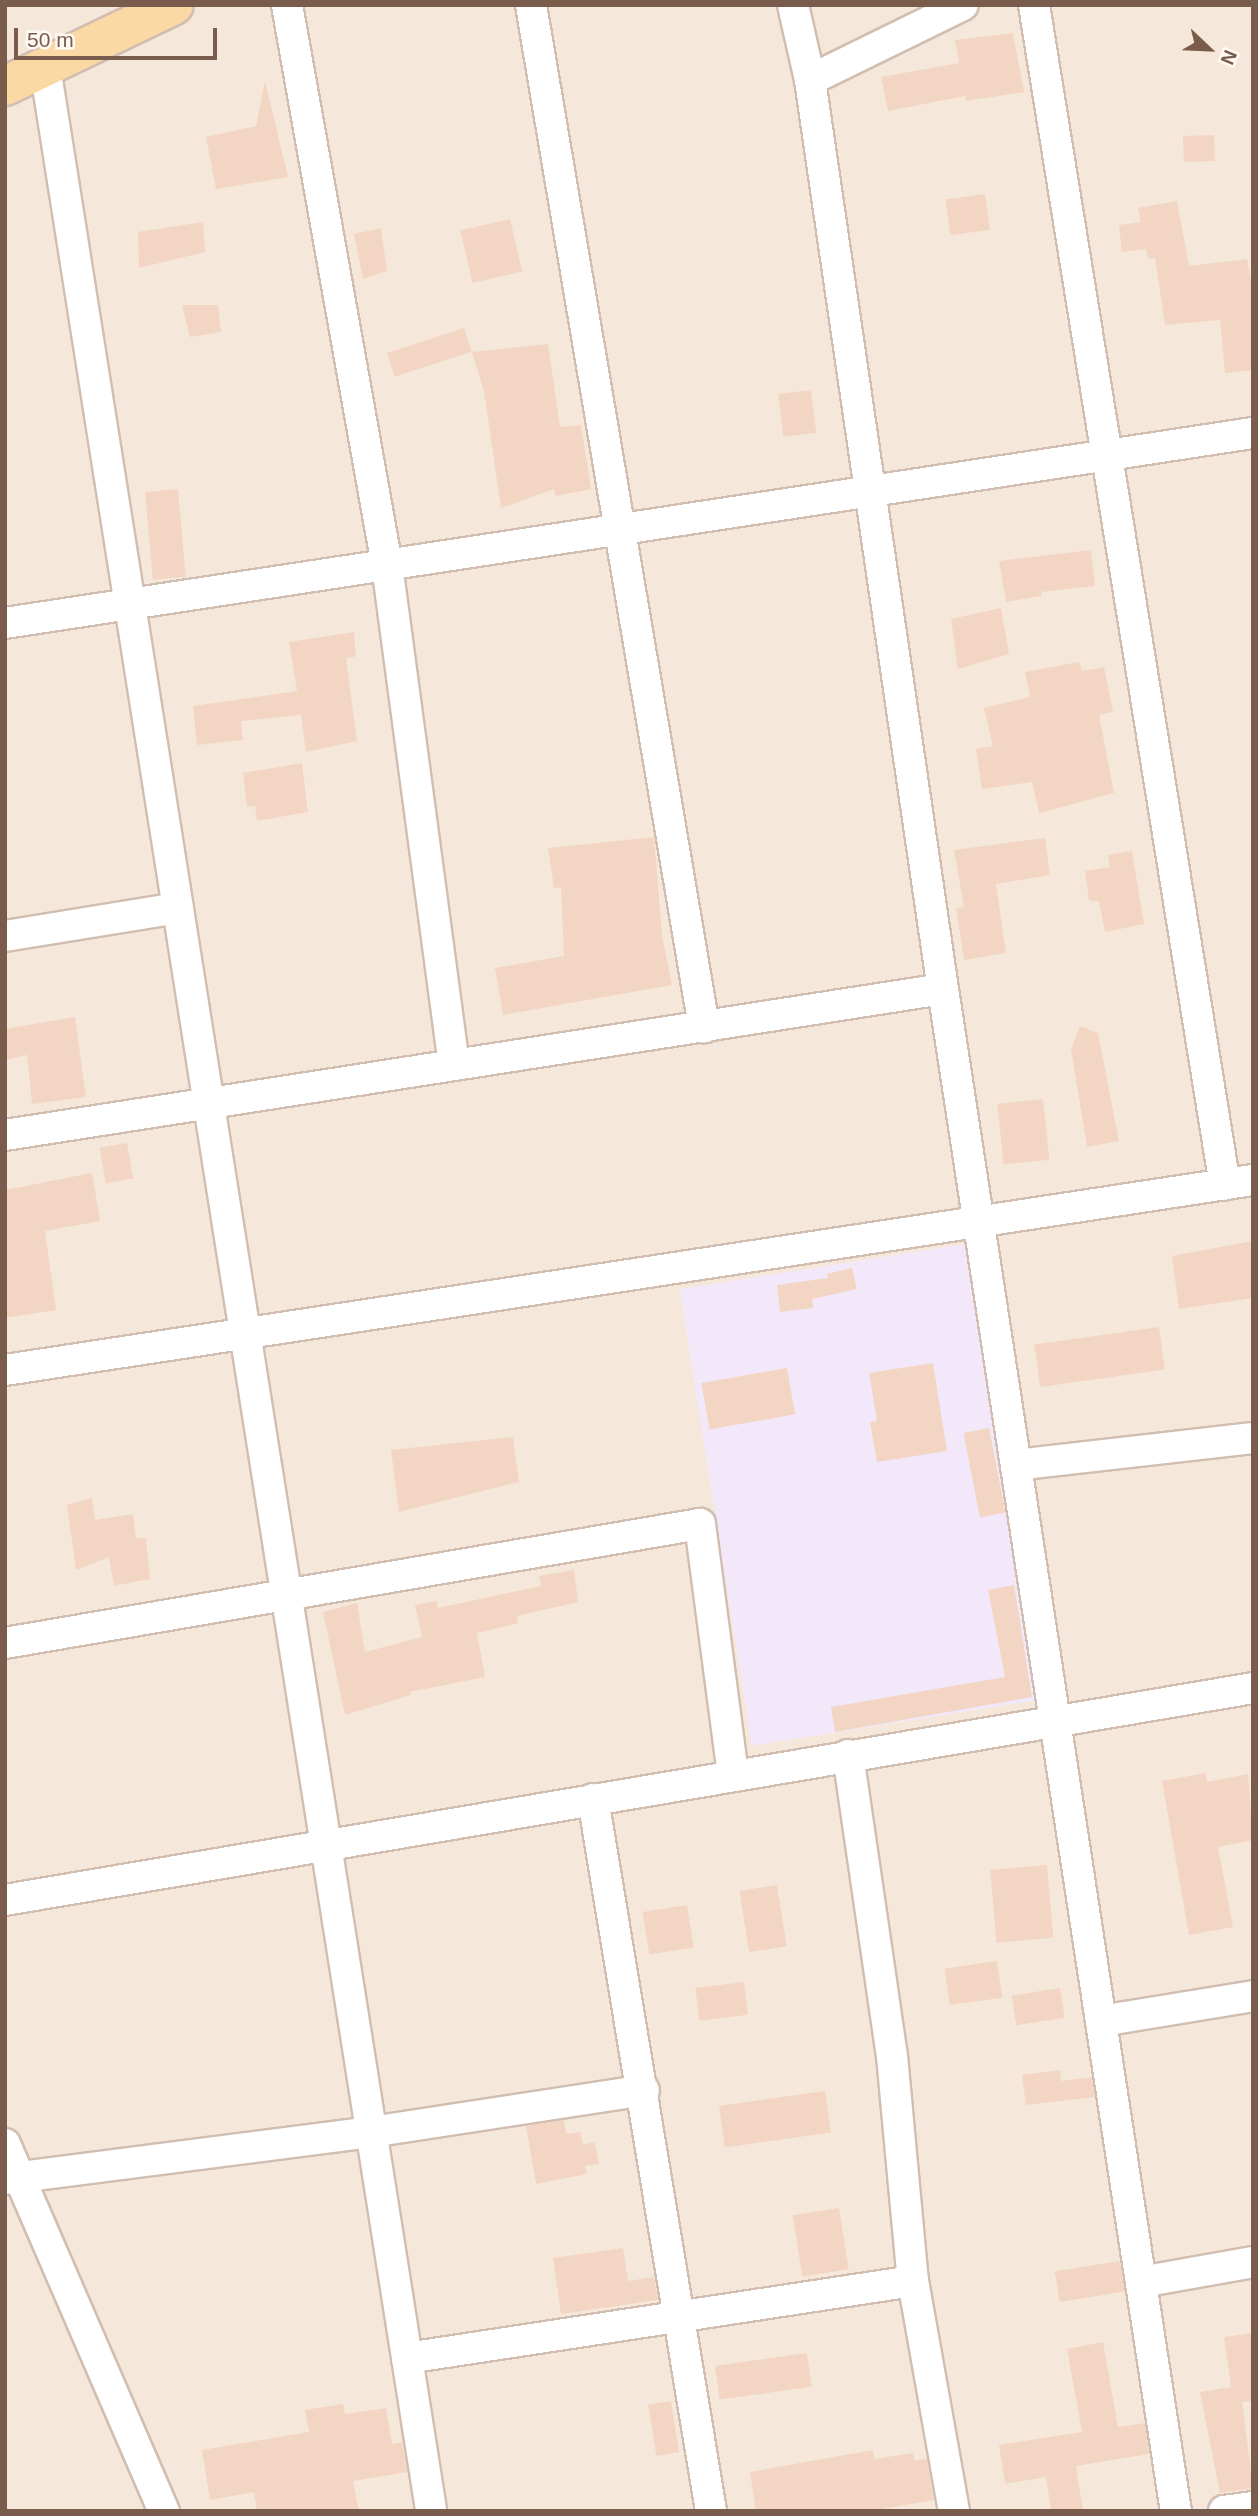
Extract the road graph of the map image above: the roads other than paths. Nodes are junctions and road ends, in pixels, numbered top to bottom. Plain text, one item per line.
1 (174, 5) edge
2 (287, 5) edge
3 (531, 5) edge
4 (793, 5) edge
5 (963, 5) edge
6 (1034, 5) edge
7 (45, 67) junction
8 (810, 80) junction
9 (5, 86) edge
10 (1253, 433) edge
11 (1107, 455) junction
12 (872, 491) junction
13 (620, 529) junction
14 (387, 565) junction
15 (130, 604) junction
16 (5, 623) edge
17 (178, 908) junction
18 (5, 936) edge
19 (943, 989) junction
20 (704, 1027) junction
21 (454, 1065) junction
22 (208, 1104) junction
23 (5, 1135) edge
24 (1239, 1183) edge
25 (979, 1222) junction
26 (245, 1334) junction
27 (5, 1370) edge
28 (1253, 1438) edge
29 (1016, 1465) junction
30 (286, 1596) junction
31 (5, 1643) edge
32 (1253, 1688) edge
33 (1055, 1719) junction
34 (848, 1755) junction
35 (733, 1775) junction
36 (593, 1799) junction
37 (325, 1845) junction
38 (5, 1900) edge
39 (1253, 1996) edge
40 (1101, 2021) junction
41 (644, 2090) junction
42 (370, 2132) junction
43 (5, 2144) edge
44 (13, 2178) edge
45 (1253, 2262) edge
46 (913, 2281) junction
47 (1141, 2282) junction
48 (680, 2316) junction
49 (407, 2358) junction
50 (1253, 2507) edge
51 (164, 2511) edge
52 (431, 2511) edge
53 (710, 2511) edge
54 (954, 2511) edge
55 (1176, 2511) edge
56 (1224, 2511) edge

1 - 7 main road
2 - 14 street
3 - 13 street
4 - 8 street
5 - 8 street
6 - 11 street
7 - 9 main road
7 - 15 street
8 - 12 street
10 - 11 street
11 - 12 street
11 - 24 street
12 - 13 street
12 - 19 street
13 - 14 street
13 - 20 street
14 - 15 street
14 - 21 street
15 - 16 street
15 - 17 street
17 - 18 street
17 - 22 street
19 - 20 street
19 - 25 street
20 - 21 street
21 - 22 street
22 - 23 street
22 - 26 street
24 - 25 street
25 - 26 street
25 - 29 street
26 - 27 street
26 - 30 street
28 - 29 street
29 - 33 street
30 - 31 street
30 - 35 street
30 - 37 street
32 - 33 street
33 - 34 street
33 - 40 street
34 - 35 street
34 - 46 street
35 - 36 street
36 - 37 street
36 - 41 street
37 - 38 street
37 - 42 street
39 - 40 street
40 - 47 street
41 - 42 street
41 - 48 street
42 - 44 street
42 - 49 street
43 - 44 street
44 - 51 street
45 - 47 street
46 - 48 street
46 - 54 street
47 - 55 street
48 - 49 street
48 - 53 street
49 - 52 street
50 - 56 street

